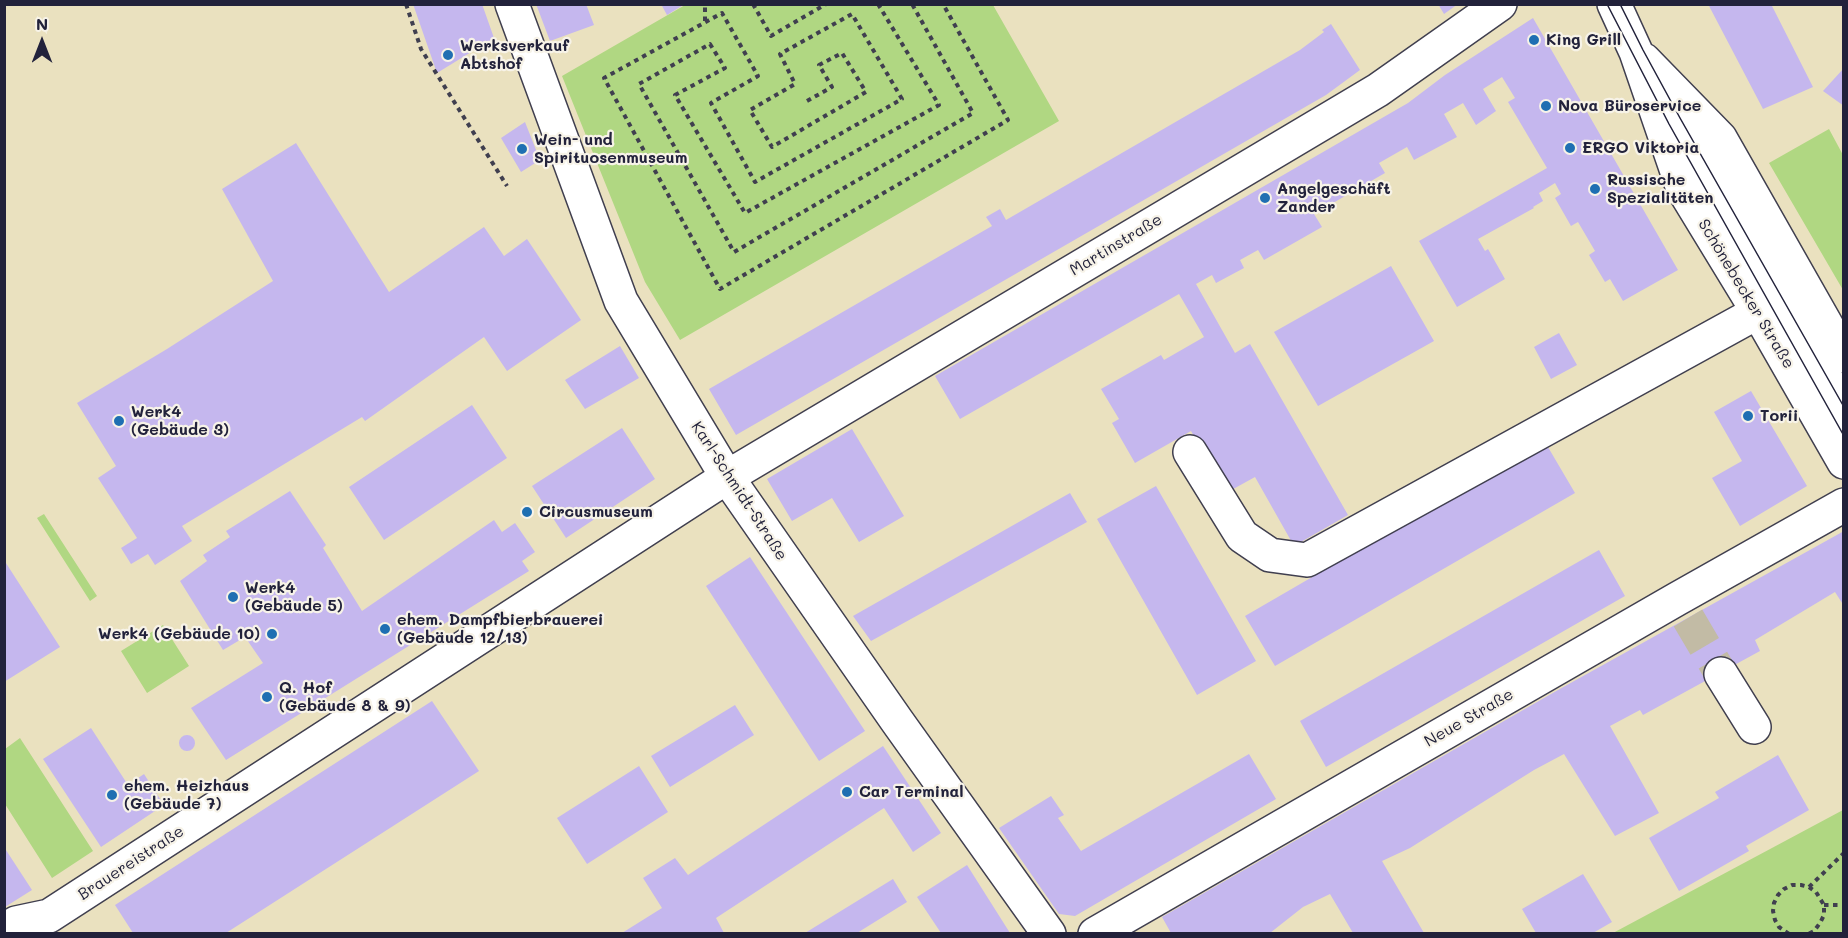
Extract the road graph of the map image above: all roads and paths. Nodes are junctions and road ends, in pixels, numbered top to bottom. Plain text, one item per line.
1 (406, 4) edge
2 (512, 4) edge
3 (705, 4) edge
4 (753, 4) edge
5 (826, 4) edge
6 (878, 4) edge
7 (912, 4) edge
8 (943, 4) edge
9 (1500, 4) edge
10 (1614, 4) edge
11 (705, 22) junction
12 (1636, 52) junction
13 (807, 101) dead end
14 (507, 186) dead end
15 (1758, 312) junction
16 (1844, 356) edge
17 (1844, 410) edge
18 (1190, 452) dead end
19 (1844, 462) edge
20 (727, 477) junction
21 (1844, 505) edge
22 (1721, 674) tunnel mouth
23 (1754, 727) dead end
24 (1844, 853) edge
25 (1809, 887) junction
26 (1824, 905) junction
27 (1844, 905) edge
28 (55, 925) edge
29 (4, 930) edge
30 (1049, 933) edge
31 (1095, 933) edge
32 (1787, 933) edge
33 (1808, 933) edge

1 - 14 path
2 - 20 street, Karl-Schmidt-Straße
3 - 11 path
4 - 5 path
6 - 7 path
8 - 11 path
9 - 20 street, Martinstraße
10 - 12 street, Schönebecker Straße
11 - 13 path
12 - 15 street, Schönebecker Straße
12 - 16 street, Schönebecker Straße
12 - 17 street
15 - 18 street
15 - 19 street, Schönebecker Straße
20 - 28 street, Brauereistraße
20 - 30 street, Karl-Schmidt-Straße
21 - 31 street, Neue Straße
22 - 23 street
24 - 25 path
25 - 26 path
25 - 32 path
26 - 27 path
26 - 33 path
28 - 29 street

